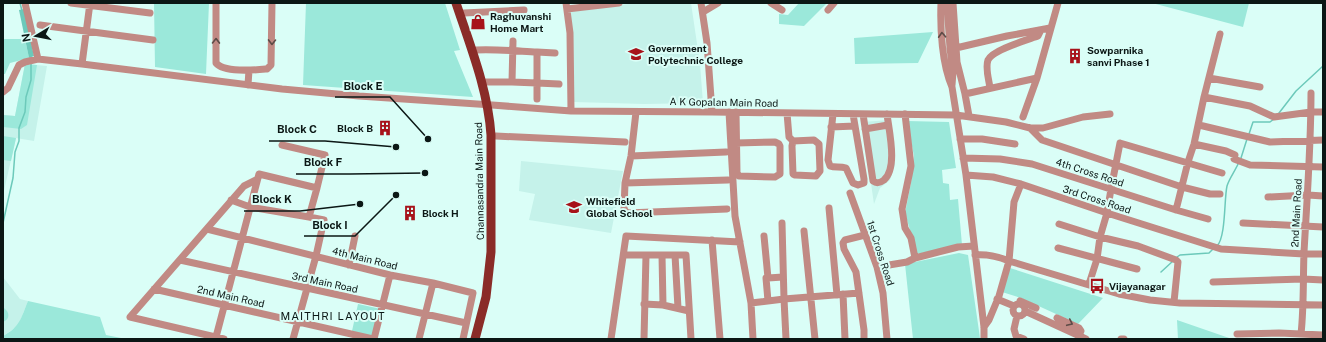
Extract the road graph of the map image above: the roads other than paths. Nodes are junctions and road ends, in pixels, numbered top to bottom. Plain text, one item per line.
1 (25, 3) edge
2 (71, 3) edge
3 (216, 3) edge
4 (272, 3) edge
5 (456, 3) edge
6 (461, 3) edge
7 (619, 3) edge
8 (701, 3) edge
9 (718, 3) edge
10 (771, 3) edge
11 (834, 3) edge
12 (941, 3) edge
13 (947, 3) edge
14 (953, 3) edge
15 (1058, 3) edge
16 (90, 4) edge
17 (595, 5) edge
18 (567, 6) edge
19 (524, 10) dead end
20 (782, 10) dead end
21 (828, 10) dead end
22 (702, 12) junction
23 (150, 13) dead end
24 (464, 13) junction
25 (40, 25) dead end
26 (1050, 28) junction
27 (1041, 30) junction
28 (86, 31) junction
29 (1220, 34) dead end
30 (153, 40) dead end
31 (513, 41) dead end
32 (956, 48) junction
33 (476, 50) junction
34 (513, 51) junction
35 (538, 52) junction
36 (554, 53) dead end
37 (34, 60) junction
38 (82, 64) junction
39 (230, 69) junction
40 (249, 70) junction
41 (1037, 78) junction
42 (1209, 78) junction
43 (486, 82) junction
44 (512, 82) junction
45 (229, 83) junction
46 (537, 83) junction
47 (559, 84) dead end
48 (248, 85) junction
49 (952, 87) junction
50 (1260, 87) dead end
51 (990, 88) junction
52 (3, 92) edge
53 (1311, 93) dead end
54 (965, 94) junction
55 (1204, 97) junction
56 (537, 99) dead end
57 (490, 105) junction
58 (571, 111) junction
59 (636, 112) junction
60 (712, 112) junction
61 (732, 112) junction
62 (1311, 112) junction
63 (1323, 112) edge
64 (787, 113) junction
65 (833, 114) junction
66 (853, 114) junction
67 (863, 114) junction
68 (887, 114) junction
69 (905, 114) junction
70 (1110, 114) dead end
71 (956, 115) junction
72 (969, 116) junction
73 (1023, 118) dead end
74 (888, 125) junction
75 (1199, 125) junction
76 (855, 126) junction
77 (832, 127) junction
78 (1030, 128) junction
79 (865, 129) junction
80 (496, 136) junction
81 (960, 139) junction
82 (1311, 140) junction
83 (1323, 140) edge
84 (793, 141) junction
85 (625, 142) dead end
86 (736, 143) junction
87 (1014, 144) dead end
88 (1194, 144) junction
89 (282, 145) dead end
90 (726, 152) dead end
91 (631, 156) junction
92 (963, 158) junction
93 (1188, 162) junction
94 (1116, 164) junction
95 (1308, 166) junction
96 (1323, 167) edge
97 (1222, 173) dead end
98 (966, 175) junction
99 (256, 180) junction
100 (728, 180) dead end
101 (625, 183) junction
102 (1021, 184) junction
103 (1182, 186) junction
104 (317, 188) junction
105 (1110, 189) junction
106 (1220, 194) dead end
107 (1308, 195) junction
108 (851, 196) dead end
109 (1323, 196) edge
110 (1268, 197) dead end
111 (231, 200) junction
112 (250, 207) junction
113 (829, 208) dead end
114 (727, 209) dead end
115 (1176, 210) junction
116 (1107, 213) junction
117 (309, 217) junction
118 (1208, 219) dead end
119 (782, 223) dead end
120 (1242, 223) dead end
121 (1059, 224) dead end
122 (1306, 226) junction
123 (1323, 227) edge
124 (207, 229) junction
125 (804, 231) dead end
126 (865, 235) junction
127 (355, 236) dead end
128 (764, 236) dead end
129 (1100, 237) junction
130 (242, 238) junction
131 (712, 240) junction
132 (740, 242) junction
133 (974, 246) junction
134 (1058, 248) dead end
135 (1304, 254) junction
136 (1323, 254) edge
137 (624, 255) junction
138 (646, 255) junction
139 (662, 255) junction
140 (675, 255) junction
141 (975, 255) junction
142 (316, 256) junction
143 (915, 258) junction
144 (1097, 259) junction
145 (180, 260) junction
146 (1009, 260) junction
147 (349, 265) junction
148 (877, 268) junction
149 (1137, 269) dead end
150 (233, 271) junction
151 (390, 275) junction
152 (783, 277) junction
153 (768, 278) junction
154 (1303, 279) junction
155 (1323, 280) edge
156 (433, 282) junction
157 (1212, 282) dead end
158 (1089, 284) junction
159 (307, 288) junction
160 (154, 289) junction
161 (859, 293) junction
162 (840, 294) junction
163 (811, 297) junction
164 (784, 299) junction
165 (997, 299) junction
166 (768, 301) junction
167 (1174, 302) junction
168 (751, 303) junction
169 (224, 304) junction
170 (382, 304) junction
171 (644, 304) junction
172 (663, 305) junction
173 (1304, 305) junction
174 (1323, 305) edge
175 (1013, 306) junction
176 (486, 307) junction
177 (678, 308) junction
178 (1036, 308) dead end
179 (689, 311) junction
180 (1024, 311) junction
181 (425, 314) junction
182 (1017, 316) junction
183 (1057, 318) dead end
184 (298, 322) junction
185 (466, 323) junction
186 (984, 327) junction
187 (1237, 334) dead end
188 (1301, 334) junction
189 (1323, 335) edge
190 (1079, 336) junction
191 (216, 337) junction
192 (224, 339) edge
193 (293, 339) edge
194 (373, 339) edge
195 (419, 339) edge
196 (462, 339) edge
197 (475, 339) edge
198 (480, 339) edge
199 (611, 339) edge
200 (644, 339) edge
201 (691, 339) edge
202 (720, 339) edge
203 (753, 339) edge
204 (786, 339) edge
205 (815, 339) edge
206 (845, 339) edge
207 (864, 339) edge
208 (887, 339) edge
209 (984, 339) edge
210 (1024, 339) edge
211 (1086, 339) edge

1 - 37 street
2 - 16 street
39 -> 3 street
4 -> 40 street
5 - 57 main road, Channasandra Main Road
6 - 24 main road, Channasandra Main Road
7 - 17 street
8 - 22 street
9 - 22 street
10 - 20 street
11 - 21 street
49 -> 12 street
13 - 49 street
14 - 32 street
15 - 26 street
16 - 23 street
16 - 28 street
17 - 18 street
18 - 58 street
19 - 24 street
22 - 60 street
24 - 33 main road, Channasandra Main Road
25 - 28 street
26 - 27 street
26 - 41 street
27 - 32 street
27 - 51 street
28 - 30 street
28 - 38 street
29 - 42 street
31 - 34 street
32 - 54 street
33 - 34 street
33 - 43 main road, Channasandra Main Road
34 - 35 street
34 - 44 street
35 - 36 street
35 - 46 street
37 - 38 street, A K Gopalan Main Road
37 - 52 street
38 - 45 street, A K Gopalan Main Road
39 - 40 street
39 - 45 street
40 - 48 street
41 - 51 street
41 - 73 street
42 - 50 street
42 - 55 street
43 - 44 street
43 - 57 main road, Channasandra Main Road
44 - 46 street
45 - 48 street, A K Gopalan Main Road
46 - 47 street
46 - 56 street
48 - 57 street, A K Gopalan Main Road
49 - 71 street
51 - 54 street
53 - 62 street, 2nd Main Road
54 - 72 street
55 - 62 street
55 - 75 street
57 - 58 street, A K Gopalan Main Road
57 - 80 main road, Channasandra Main Road
57 - 176 main road, Channasandra Main Road
58 - 59 street, A K Gopalan Main Road
59 - 60 street, A K Gopalan Main Road
59 - 91 street
60 - 61 street, A K Gopalan Main Road
61 - 64 street, A K Gopalan Main Road
61 - 86 street
61 - 132 street
62 - 63 street
62 - 82 street, 2nd Main Road
64 - 65 street, A K Gopalan Main Road
64 - 84 street
65 - 66 street, A K Gopalan Main Road
65 - 77 street
66 - 67 street, A K Gopalan Main Road
66 - 76 street
67 - 68 street, A K Gopalan Main Road
67 - 79 street
68 - 69 street, A K Gopalan Main Road
68 - 74 street
69 - 71 street, A K Gopalan Main Road
69 - 143 street
70 - 78 street
71 - 72 street, A K Gopalan Main Road
71 - 81 street
72 - 78 street, A K Gopalan Main Road
74 - 79 street
74 - 79 street
75 - 82 street
75 - 88 street
76 - 77 street
76 - 77 street
78 - 94 street
80 - 85 street
80 - 176 main road, Channasandra Main Road
81 - 87 street
81 - 92 street
82 - 83 street
82 - 95 street, 2nd Main Road
84 - 84 street
86 - 86 street
88 - 93 street
88 - 95 street
89 - 104 street
90 - 91 street
91 - 101 street
92 - 98 street
92 - 105 street, 4th Cross Road
93 - 94 street
93 - 97 street
93 - 103 street
94 - 103 street
94 - 105 street
95 - 96 street
95 - 107 street, 2nd Main Road
98 - 102 street, 3rd Cross Road
98 - 133 street
99 - 104 street
99 - 111 street
99 - 112 street
100 - 101 street
101 - 114 street
102 - 116 street, 3rd Cross Road
102 - 146 street
103 - 106 street
103 - 115 street
104 - 117 street
105 - 115 street, 4th Cross Road
105 - 116 street
107 - 109 street
107 - 110 street
107 - 122 street, 2nd Main Road
108 - 126 street, 1st Cross Road
111 - 112 street
111 - 124 street
112 - 117 street
112 - 130 street
113 - 162 street
115 - 118 street, 4th Cross Road
116 - 129 street
116 - 135 street, 3rd Cross Road
117 - 142 street
119 - 152 street
120 - 122 street
121 - 129 street
122 - 123 street
122 - 135 street, 2nd Main Road
124 - 130 street, 4th Main Road
124 - 145 street
125 - 163 street
126 - 148 street, 1st Cross Road
126 - 161 street
127 - 147 street
128 - 153 street
129 - 144 street
129 - 167 street
130 - 142 street, 4th Main Road
130 - 150 street
131 - 132 street
131 - 137 street
131 - 202 street
132 - 168 street
133 - 141 street
133 - 143 street
134 - 144 street
135 - 136 street
135 - 154 street, 2nd Main Road
137 - 138 street
137 - 199 street
138 - 139 street
138 - 171 street
139 - 140 street
139 - 172 street
140 - 177 street
140 - 179 street
141 - 146 street
141 - 186 street
142 - 147 street, 4th Main Road
142 - 159 street
143 - 148 street
144 - 149 street
144 - 158 street
145 - 150 street, 3rd Main Road
145 - 160 street
146 - 158 street
146 - 165 street
147 - 151 street, 4th Main Road
148 - 208 street, 1st Cross Road
150 - 159 street, 3rd Main Road
150 - 169 street
151 - 156 street, 4th Main Road
151 - 170 street
152 - 153 street
152 - 164 street
153 - 166 street
154 - 155 street
154 - 157 street
154 - 173 street, 2nd Main Road
156 - 181 street
156 - 185 street, 4th Main Road
158 - 167 street
159 - 170 street, 3rd Main Road
159 - 184 street
160 - 169 street, 2nd Main Road
160 - 191 street
161 - 162 street
161 - 207 street
162 - 163 street
162 - 206 street
163 - 164 street
163 - 205 street
164 - 166 street
164 - 204 street
165 - 175 street
165 - 186 street
166 - 168 street
167 - 173 street
168 - 203 street
169 - 184 street, 2nd Main Road
169 - 191 street
170 - 181 street, 3rd Main Road
170 - 194 street
171 - 172 street
171 - 200 street
172 - 177 street
173 - 174 street
173 - 188 street, 2nd Main Road
175 - 178 street
175 - 180 street
175 - 182 street
176 - 197 main road, Channasandra Main Road
176 - 198 main road, Channasandra Main Road
177 - 179 street
179 - 201 street
180 - 182 street
180 - 190 street
181 - 185 street, 3rd Main Road
181 - 195 street
182 - 210 street
183 -> 190 street
184 - 193 street
184 - 194 street, 2nd Main Road
185 - 196 street, 4th Main Road
186 - 209 street
187 - 188 street
188 - 189 street
190 - 211 street
191 - 192 street

